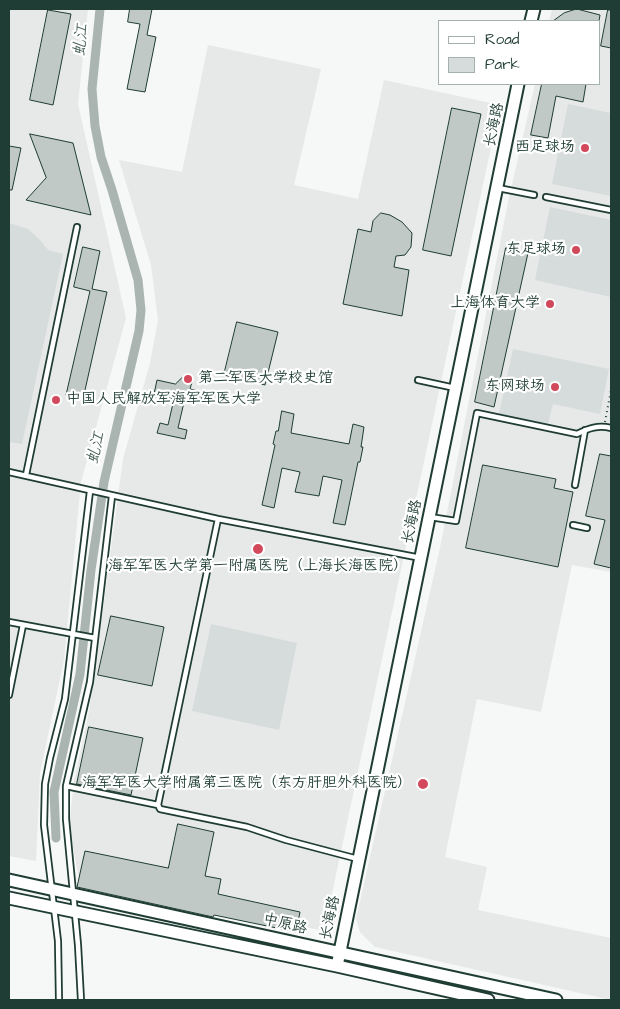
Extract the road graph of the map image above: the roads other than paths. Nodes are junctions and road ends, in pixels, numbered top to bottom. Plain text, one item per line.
1 (518, 85) edge
2 (497, 188) junction
3 (534, 195) dead end
4 (546, 197) dead end
5 (611, 210) edge
6 (77, 228) dead end
7 (418, 380) dead end
8 (456, 388) junction
9 (611, 428) edge
10 (585, 430) junction
11 (9, 472) edge
12 (26, 475) junction
13 (574, 485) dead end
14 (92, 492) junction
15 (111, 495) junction
16 (430, 517) junction
17 (218, 519) junction
18 (573, 526) dead end
19 (587, 528) dead end
20 (421, 558) junction
21 (9, 622) edge
22 (23, 624) junction
23 (76, 635) junction
24 (96, 638) junction
25 (9, 695) edge
26 (66, 786) junction
27 (158, 805) junction
28 (359, 859) junction
29 (9, 880) edge
30 (53, 889) junction
31 (74, 893) junction
32 (9, 898) edge
33 (55, 908) junction
34 (76, 912) junction
35 (339, 953) junction
36 (337, 966) junction
37 (59, 1000) edge
38 (80, 1000) edge
39 (488, 1000) edge
40 (556, 1000) edge

1 - 2 main road, 长海路
2 - 3 lane
2 - 8 main road, 长海路
4 - 5 lane
6 - 12 lane
7 - 8 lane
8 - 16 main road, 长海路
9 - 10 lane
10 - 13 lane
10 - 16 lane
11 - 12 lane
12 - 14 lane
14 - 15 lane
14 - 23 lane
15 - 17 lane
15 - 24 lane
16 - 20 main road, 长海路
17 - 20 lane
17 - 27 lane
18 - 19 lane
20 - 28 main road, 长海路
21 - 22 lane
22 - 23 lane
22 - 25 lane
23 - 24 lane
23 - 30 lane
24 - 26 lane
26 - 27 lane
26 - 31 lane
27 - 28 lane
28 - 35 main road, 长海路
29 - 30 main road, 中原路
30 - 31 main road, 中原路
30 - 33 lane
31 - 34 lane
31 - 35 main road, 中原路
32 - 33 main road, 中原路
33 - 34 main road, 中原路
33 - 37 lane
34 - 36 main road, 中原路
34 - 38 lane
35 - 36 main road, 长海路
35 - 40 main road, 中原路
36 - 39 main road, 中原路

